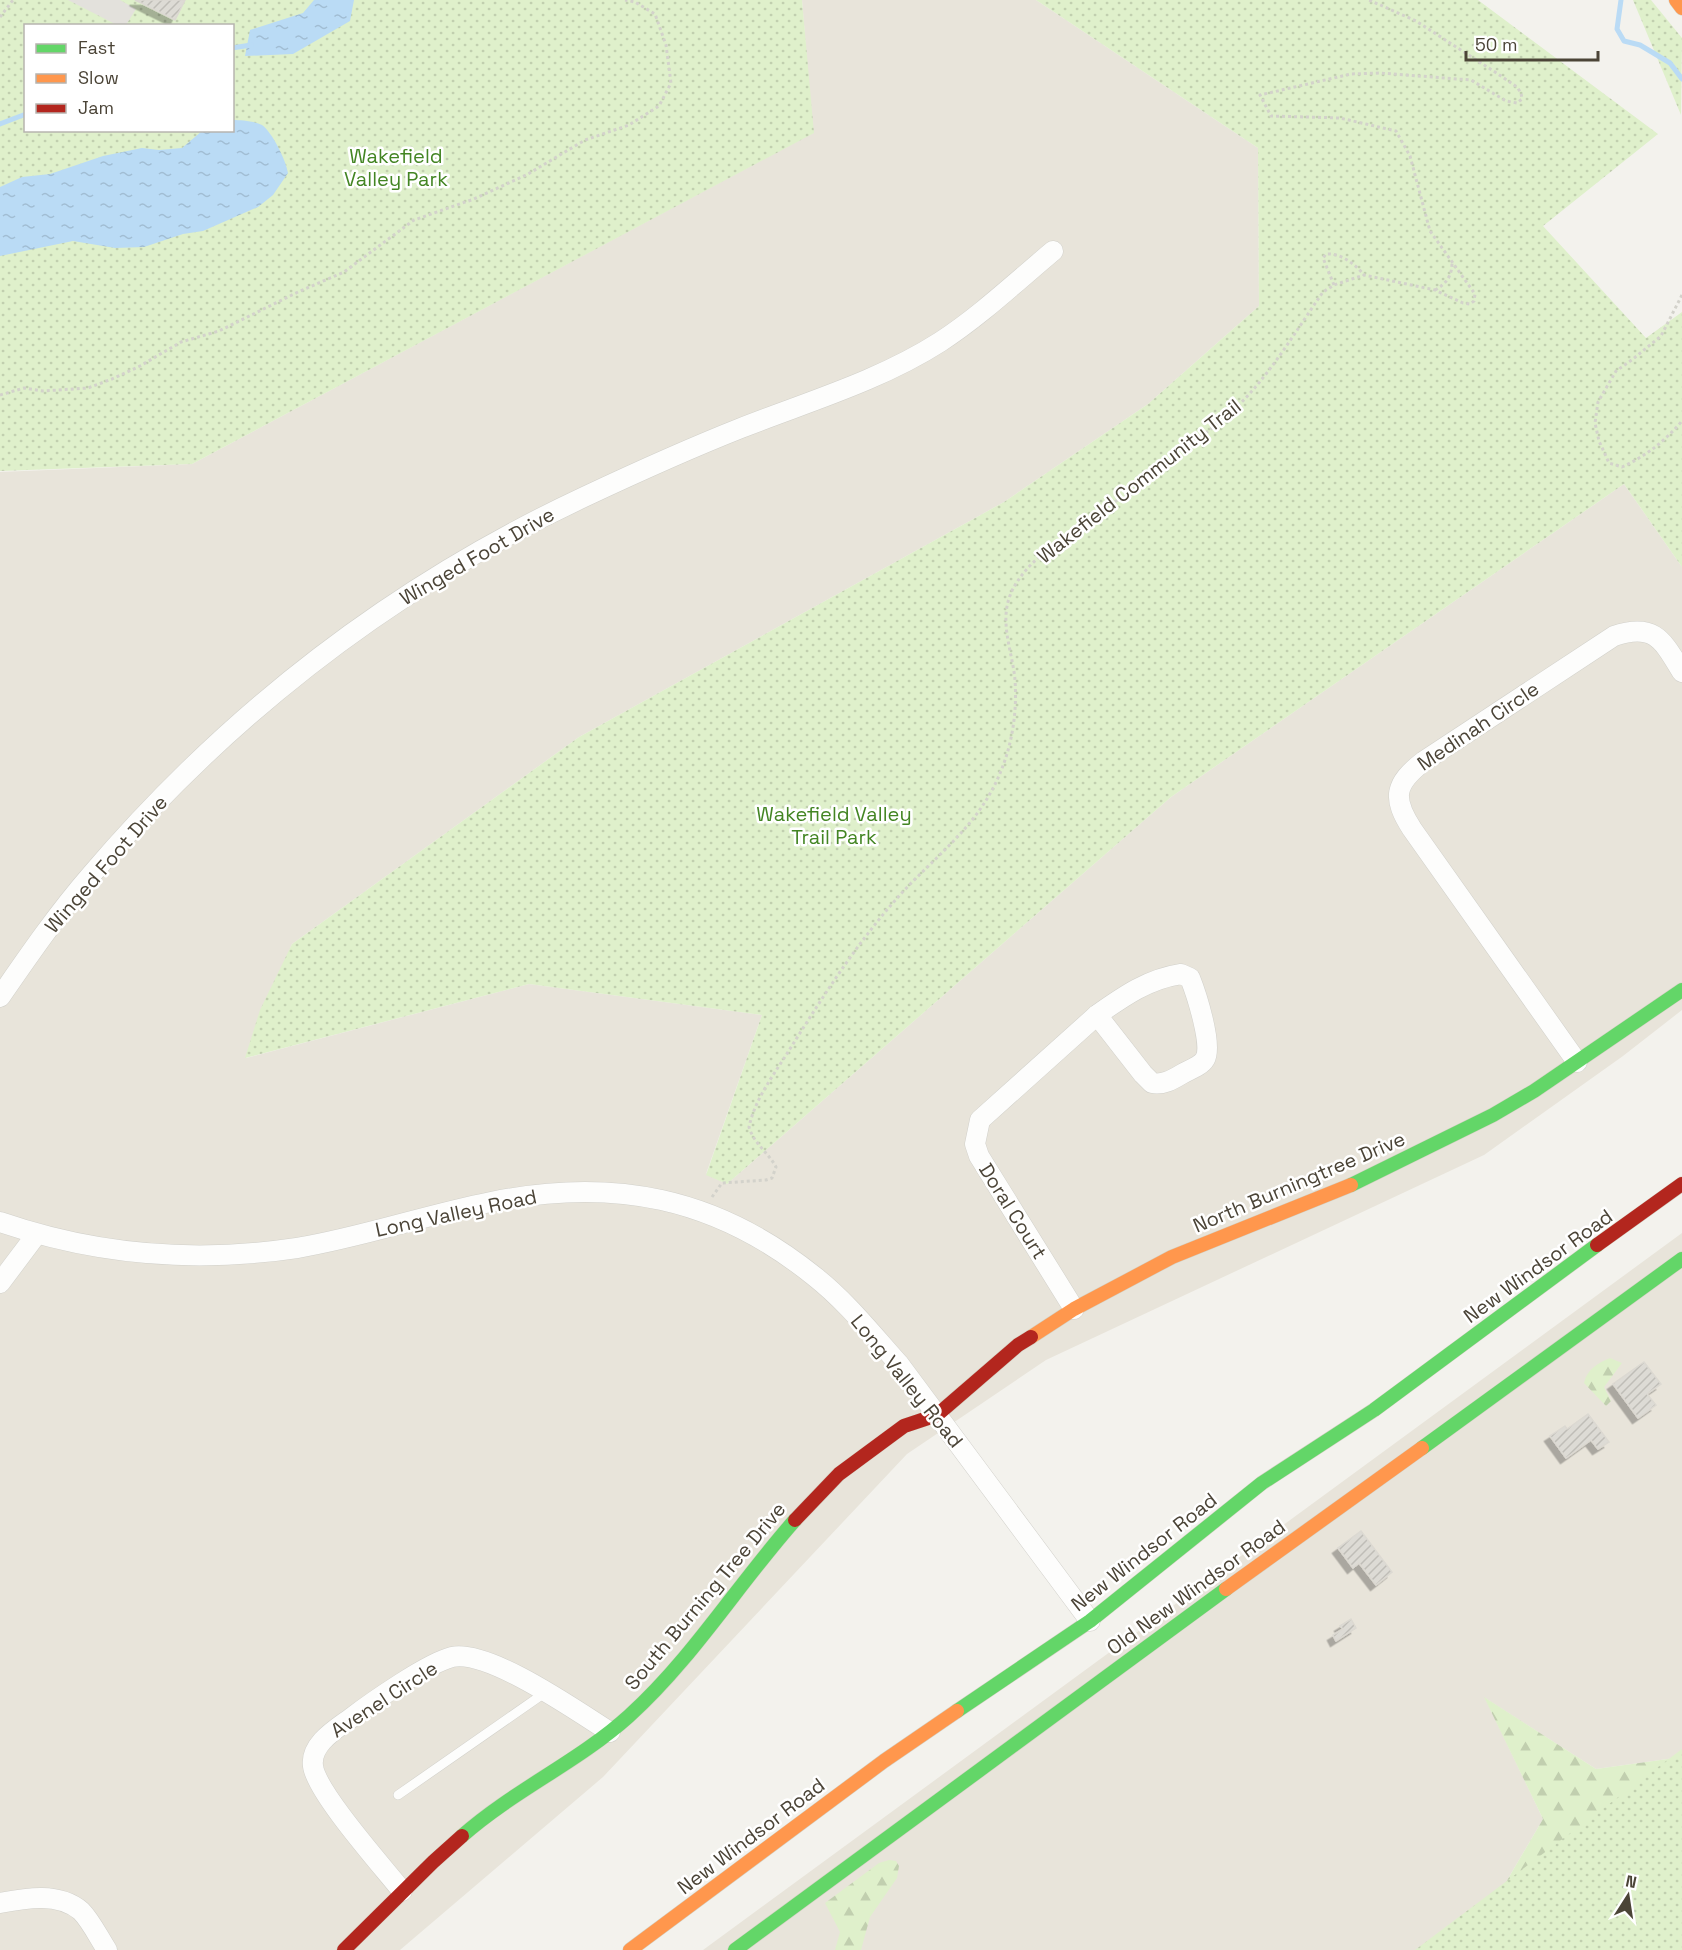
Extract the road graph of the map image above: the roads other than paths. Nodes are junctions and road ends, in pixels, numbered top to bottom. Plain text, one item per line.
1 (1676, 0) edge
2 (1682, 8) edge
3 (1053, 251) dead end
4 (1682, 672) edge
5 (1682, 990) edge
6 (0, 996) edge
7 (1097, 1015) junction
8 (1577, 1062) junction
9 (1682, 1184) edge
10 (0, 1222) edge
11 (36, 1235) junction
12 (1682, 1259) edge
13 (0, 1283) edge
14 (1074, 1309) junction
15 (937, 1415) junction
16 (1090, 1621) junction
17 (546, 1692) junction
18 (610, 1732) junction
19 (398, 1795) dead end
20 (402, 1891) junction
21 (0, 1903) edge
22 (107, 1950) edge
23 (344, 1950) edge
24 (630, 1950) edge
25 (735, 1950) edge

1 - 2 street
3 - 6 street, Winged Foot Drive
4 - 8 street, Medinah Circle
5 - 8 street, North Burningtree Drive
7 - 7 street, Doral Court
7 - 14 street, Doral Court
8 - 14 street, North Burningtree Drive
9 - 16 street, New Windsor Road
10 - 11 street, Long Valley Road
11 - 13 street
11 - 15 street, Long Valley Road
12 - 25 street, Old New Windsor Road
14 - 15 street, North Burningtree Drive
15 - 16 street, Long Valley Road
15 - 18 street, South Burning Tree Drive
16 - 24 street, New Windsor Road
17 - 18 street, Avenel Circle
17 - 19 lane
17 - 20 street, Avenel Circle
18 - 20 street, South Burning Tree Drive
20 - 23 street, South Burning Tree Drive
21 - 22 street

